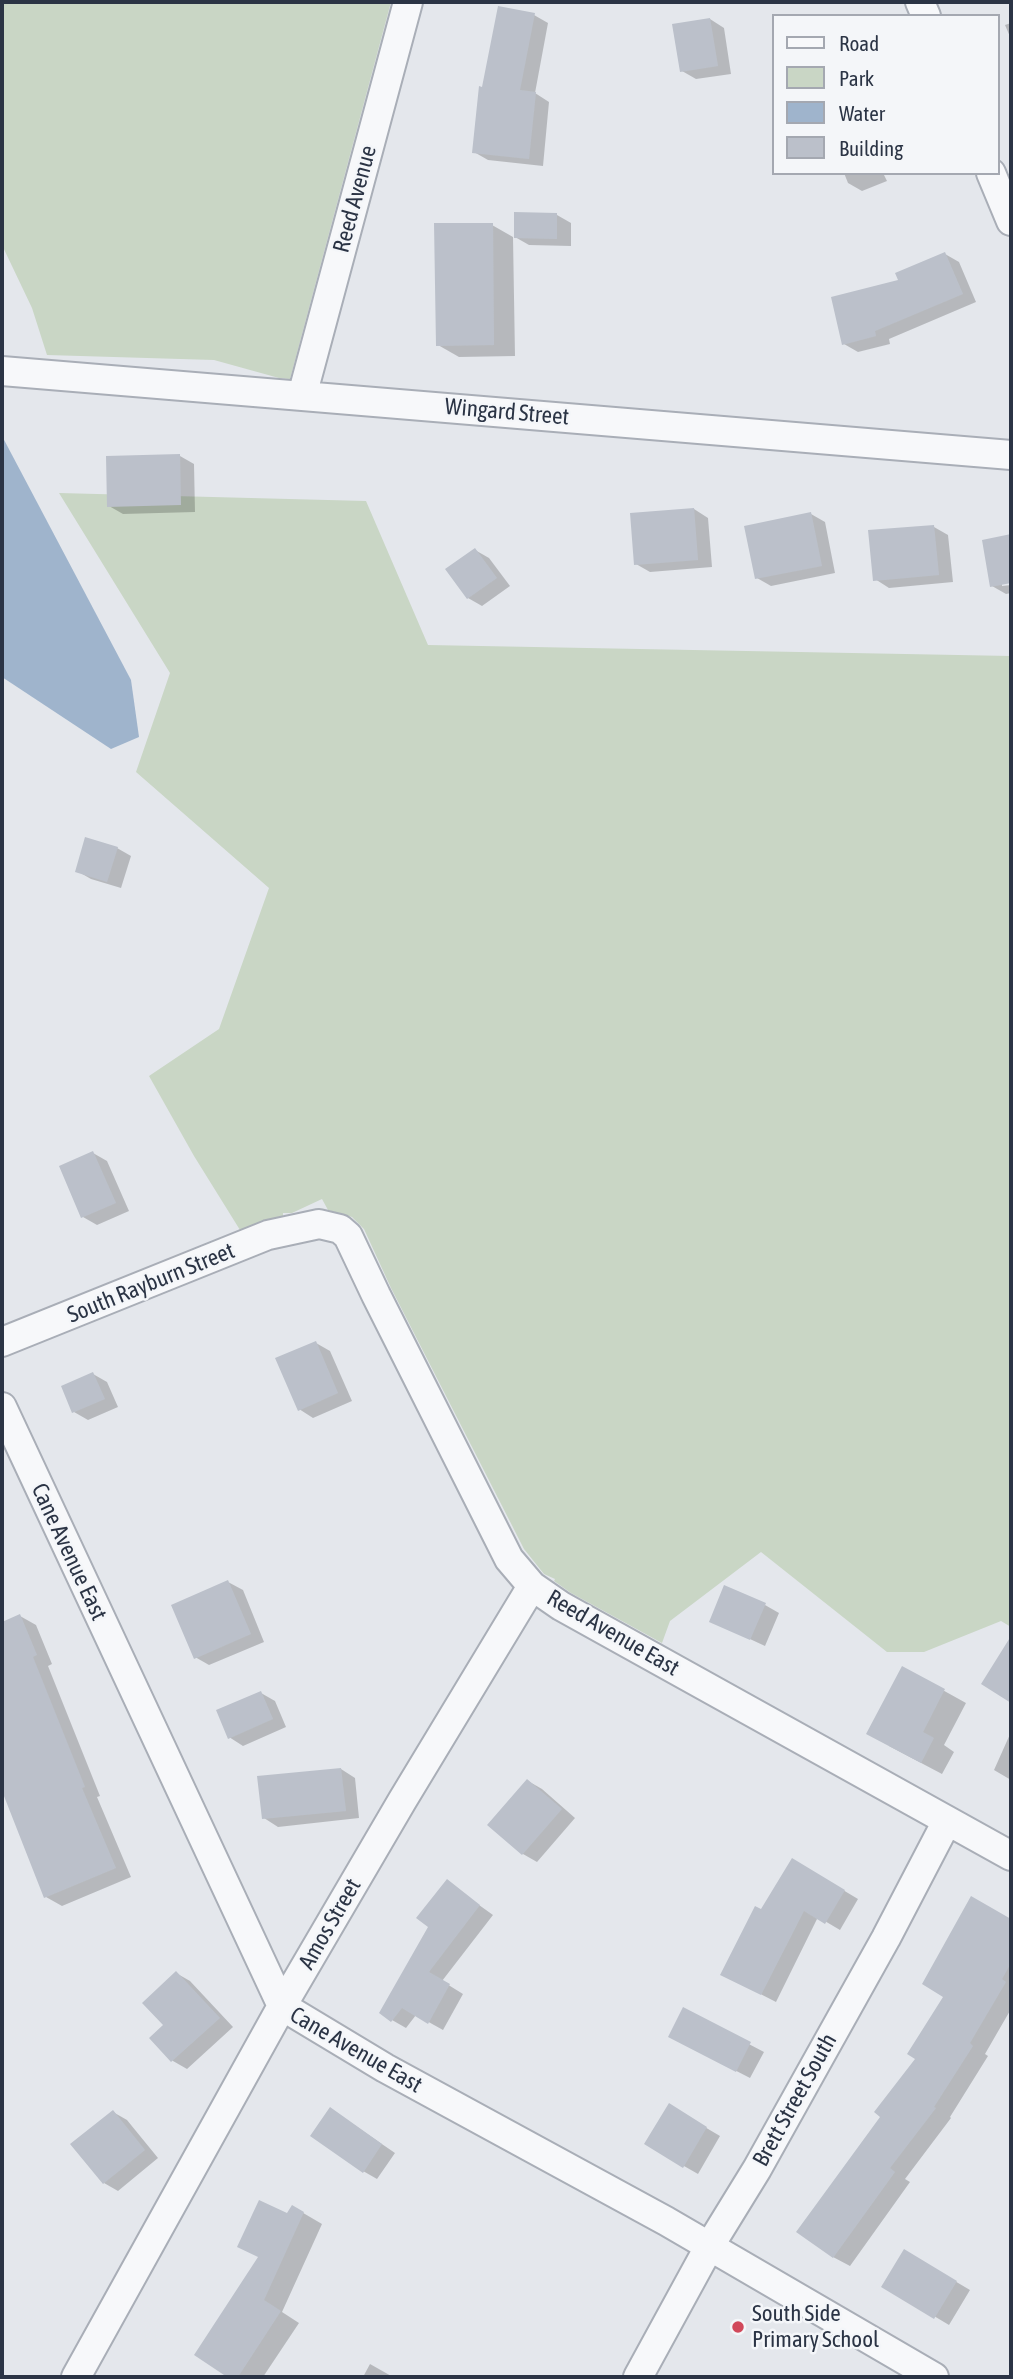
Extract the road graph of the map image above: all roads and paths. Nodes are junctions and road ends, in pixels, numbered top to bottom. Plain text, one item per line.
1 (408, 2) edge
2 (992, 175) edge
3 (1011, 222) edge
4 (2, 371) edge
5 (302, 396) junction
6 (1011, 455) edge
7 (301, 1226) joint
8 (2, 1342) edge
9 (2, 1407) edge
10 (533, 1587) junction
11 (947, 1821) junction
12 (1011, 1856) edge
13 (282, 2006) junction
14 (709, 2247) junction
15 (76, 2377) edge
16 (638, 2377) edge
17 (934, 2377) edge

1 - 5 street, Reed Avenue
2 - 3 street
4 - 5 street, Wingard Street
5 - 6 street, Wingard Street
7 - 8 street, South Rayburn Street
7 - 10 street, Reed Avenue East
9 - 13 street, Cane Avenue East
10 - 11 street, Reed Avenue East
10 - 13 street, Amos Street
11 - 12 street, Reed Avenue East
11 - 14 street, Brett Street South
13 - 14 street, Cane Avenue East
13 - 15 street, Amos Street
14 - 16 street, Brett Street South
14 - 17 street, Cane Avenue East

